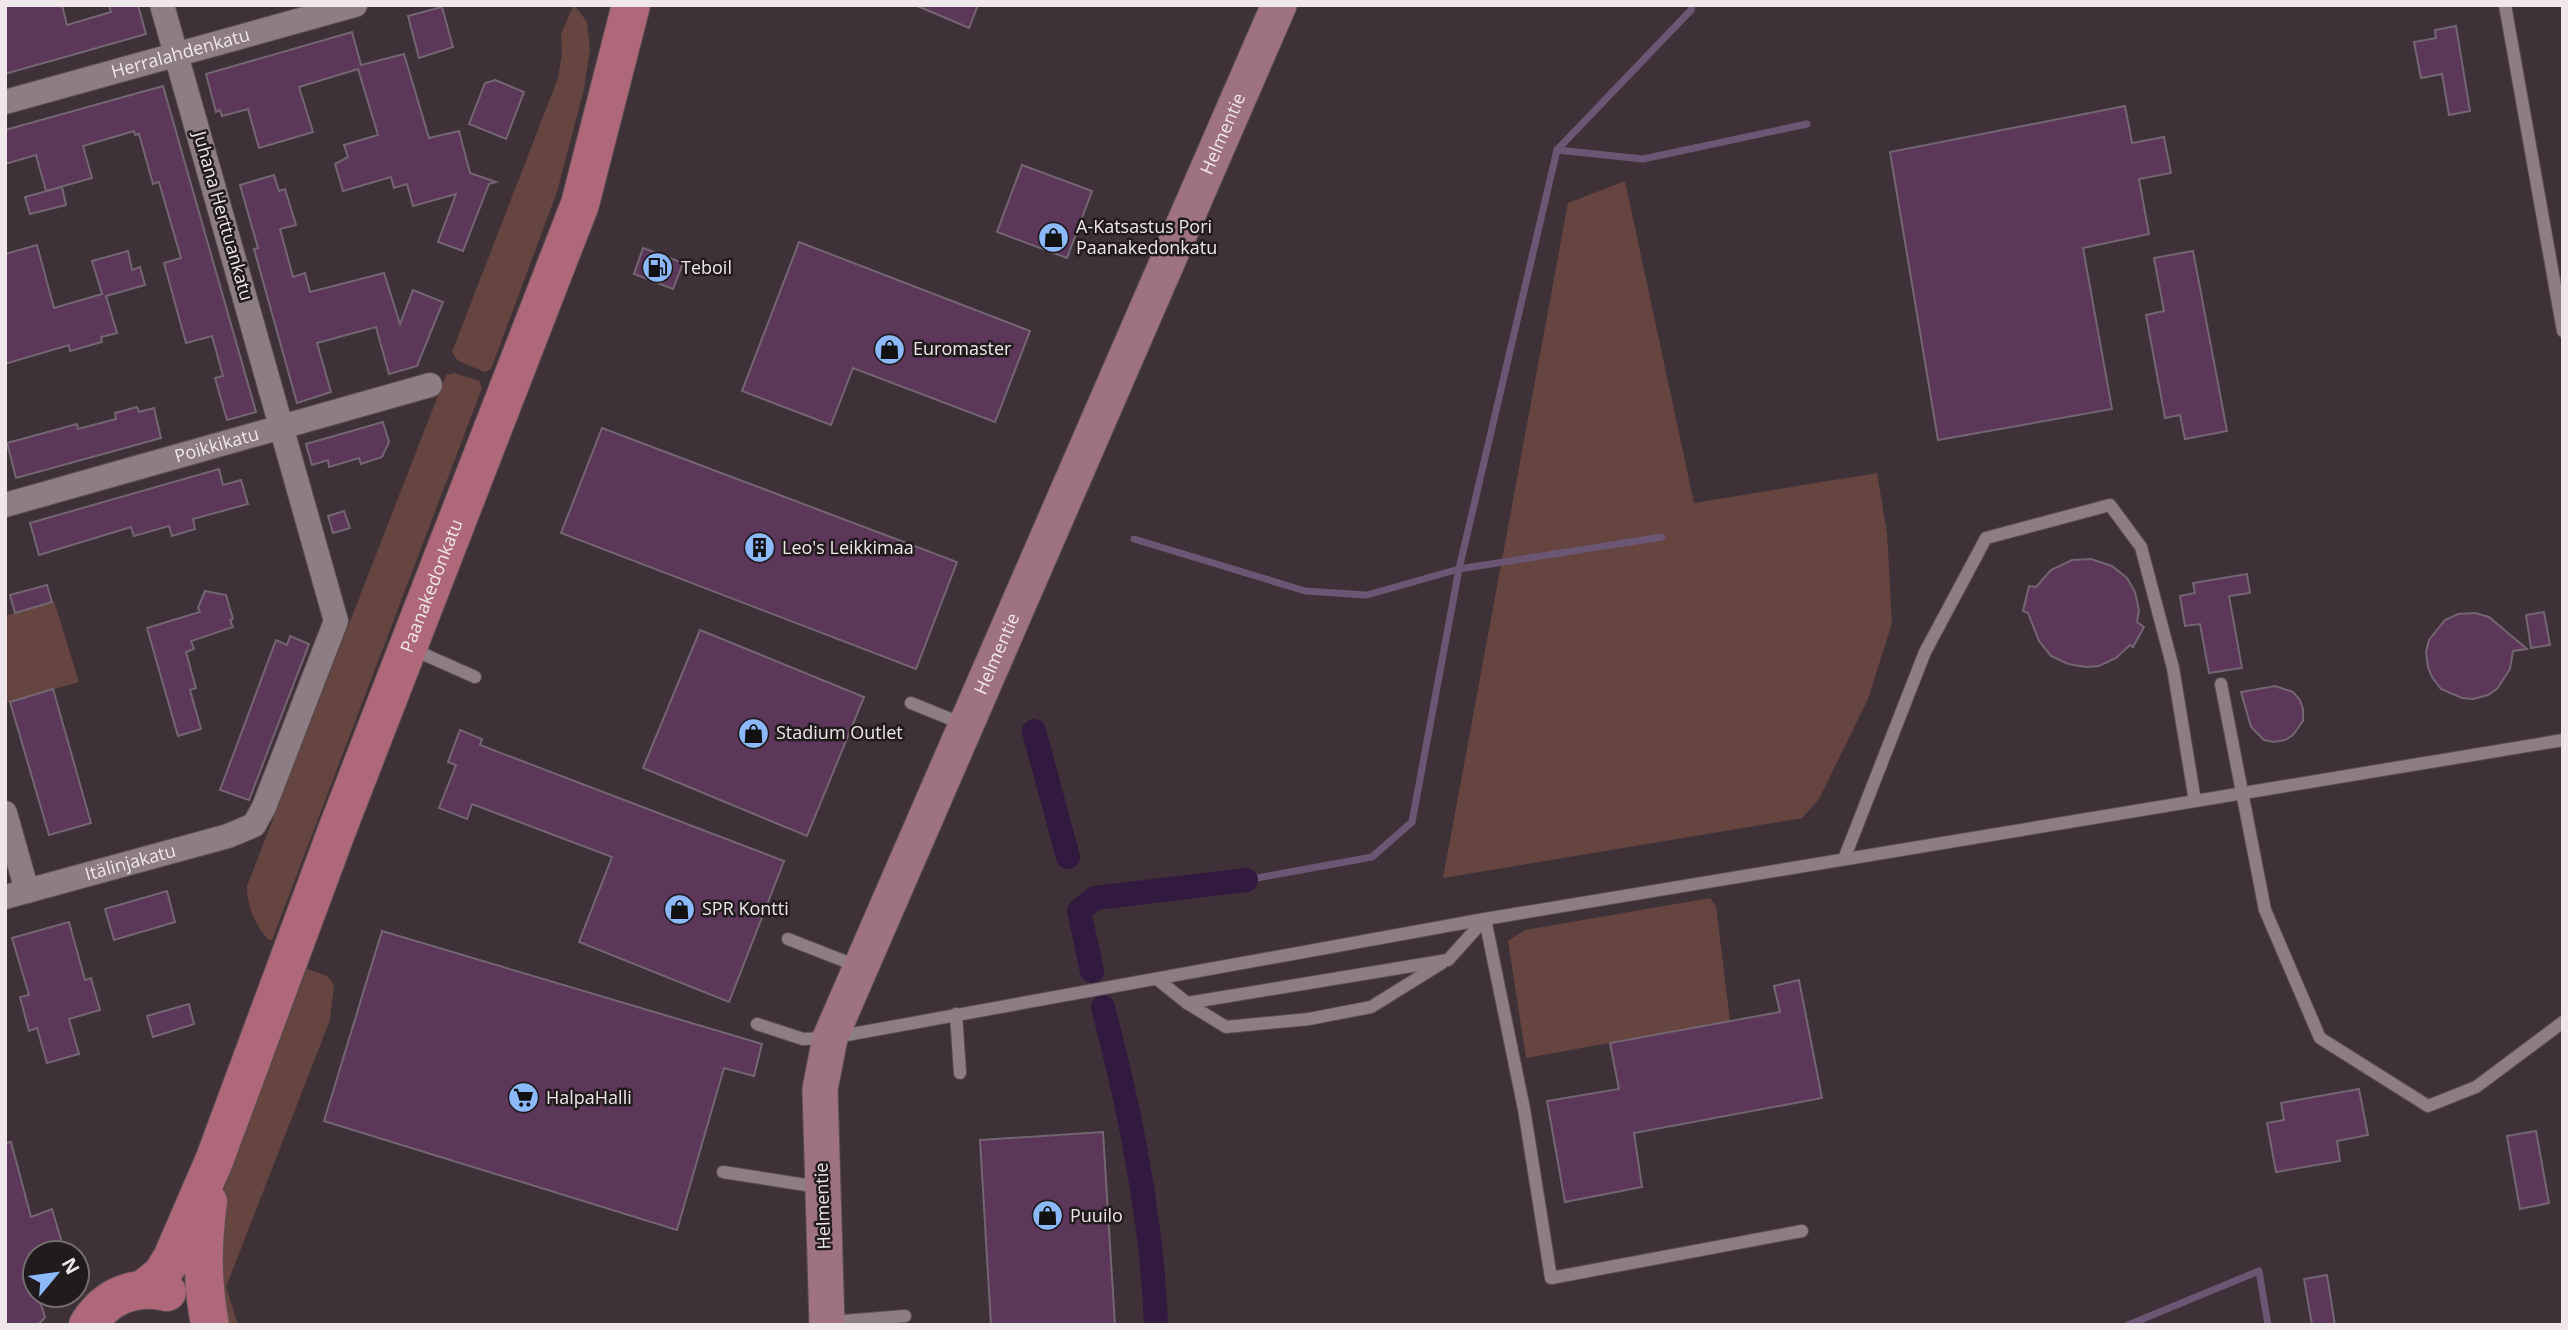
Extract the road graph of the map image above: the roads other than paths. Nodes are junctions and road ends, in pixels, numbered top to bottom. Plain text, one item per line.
1 (162, 5) edge
2 (355, 5) edge
3 (631, 5) edge
4 (1279, 5) edge
5 (2505, 5) edge
6 (177, 55) junction
7 (5, 102) edge
8 (2563, 331) edge
9 (430, 385) dead end
10 (282, 427) junction
11 (5, 505) edge
12 (408, 647) junction
13 (475, 677) dead end
14 (2221, 684) dead end
15 (911, 703) dead end
16 (966, 726) junction
17 (2563, 740) edge
18 (2242, 793) junction
19 (2195, 801) junction
20 (5, 813) edge
21 (1844, 859) junction
22 (16, 894) edge
23 (1485, 919) junction
24 (788, 939) dead end
25 (1448, 960) junction
26 (861, 968) junction
27 (1157, 979) junction
28 (1186, 1003) junction
29 (956, 1014) junction
30 (2563, 1022) edge
31 (757, 1024) dead end
32 (830, 1038) junction
33 (960, 1073) dead end
34 (214, 1161) junction
35 (723, 1172) dead end
36 (823, 1188) junction
37 (1802, 1231) dead end
38 (144, 1289) junction
39 (905, 1316) dead end
40 (827, 1324) edge
41 (88, 1325) edge
42 (209, 1325) edge

1 - 6 street, Juhana Herttuankatu
2 - 6 street, Herralahdenkatu
3 - 12 main road, Paanakedonkatu
4 - 16 street, Helmentie
5 - 8 lane
6 - 7 street, Herralahdenkatu
6 - 10 street, Juhana Herttuankatu
9 - 10 street, Poikkikatu
10 - 11 street, Poikkikatu
10 - 22 street, Itälinjakatu
12 - 13 lane
12 - 34 main road, Paanakedonkatu
14 - 18 lane
15 - 16 lane
16 - 26 street, Helmentie
17 - 18 lane
18 - 19 lane
18 - 30 lane
19 - 21 lane
19 - 21 lane
20 - 22 street
21 - 23 lane
23 - 25 lane
23 - 27 lane
23 - 37 lane
24 - 26 lane
25 - 28 lane
25 - 28 lane
26 - 32 street, Helmentie
27 - 28 lane
27 - 29 lane
29 - 32 lane
29 - 33 lane
31 - 32 lane
32 - 36 street, Helmentie
34 - 38 main road, Paanakedonkatu
34 - 42 main road, Paanakedonkatu
35 - 36 lane
36 - 40 street, Helmentie
38 - 41 main road
38 - 42 main road
39 - 40 lane

